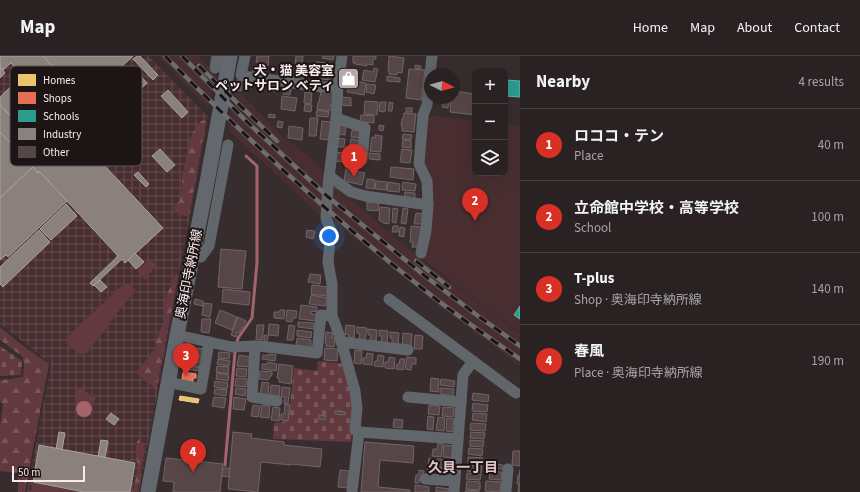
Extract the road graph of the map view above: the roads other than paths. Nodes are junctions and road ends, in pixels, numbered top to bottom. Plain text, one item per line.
1 (217, 56) edge
2 (230, 56) edge
3 (245, 56) edge
4 (342, 56) edge
5 (432, 56) edge
6 (215, 68) dead end
7 (431, 68) edge
8 (338, 86) junction
9 (427, 104) edge
10 (336, 118) junction
11 (228, 145) dead end
12 (362, 160) dead end
13 (329, 176) junction
14 (428, 205) junction
15 (422, 253) dead end
16 (192, 258) junction
17 (389, 299) dead end
18 (332, 316) junction
19 (177, 334) junction
20 (210, 342) junction
21 (341, 342) junction
22 (255, 346) junction
23 (408, 350) dead end
24 (473, 362) junction
25 (168, 382) junction
26 (516, 393) dead end
27 (408, 397) dead end
28 (277, 401) dead end
29 (461, 402) junction
30 (358, 432) junction
31 (458, 439) junction
32 (508, 469) dead end
33 (425, 479) dead end
34 (454, 486) edge
35 (148, 492) edge
36 (352, 492) edge
37 (506, 492) edge

1 - 6 street
2 - 16 main road, 奥海印寺納所線
3 - 8 street
4 - 8 street
5 - 7 street
8 - 10 street
9 - 14 street
10 - 12 street
10 - 13 street
11 - 16 street
13 - 14 street
13 - 18 street
14 - 15 street
16 - 19 main road, 奥海印寺納所線
17 - 24 street
18 - 21 street
18 - 22 street
19 - 20 street
19 - 25 main road, 奥海印寺納所線
20 - 22 street
20 - 25 street
21 - 23 street
21 - 30 street
22 - 28 street
24 - 26 street
24 - 29 street
25 - 35 main road, 奥海印寺納所線
27 - 29 street
29 - 31 street
30 - 31 street
30 - 36 street
31 - 34 street
32 - 37 street
33 - 34 street

